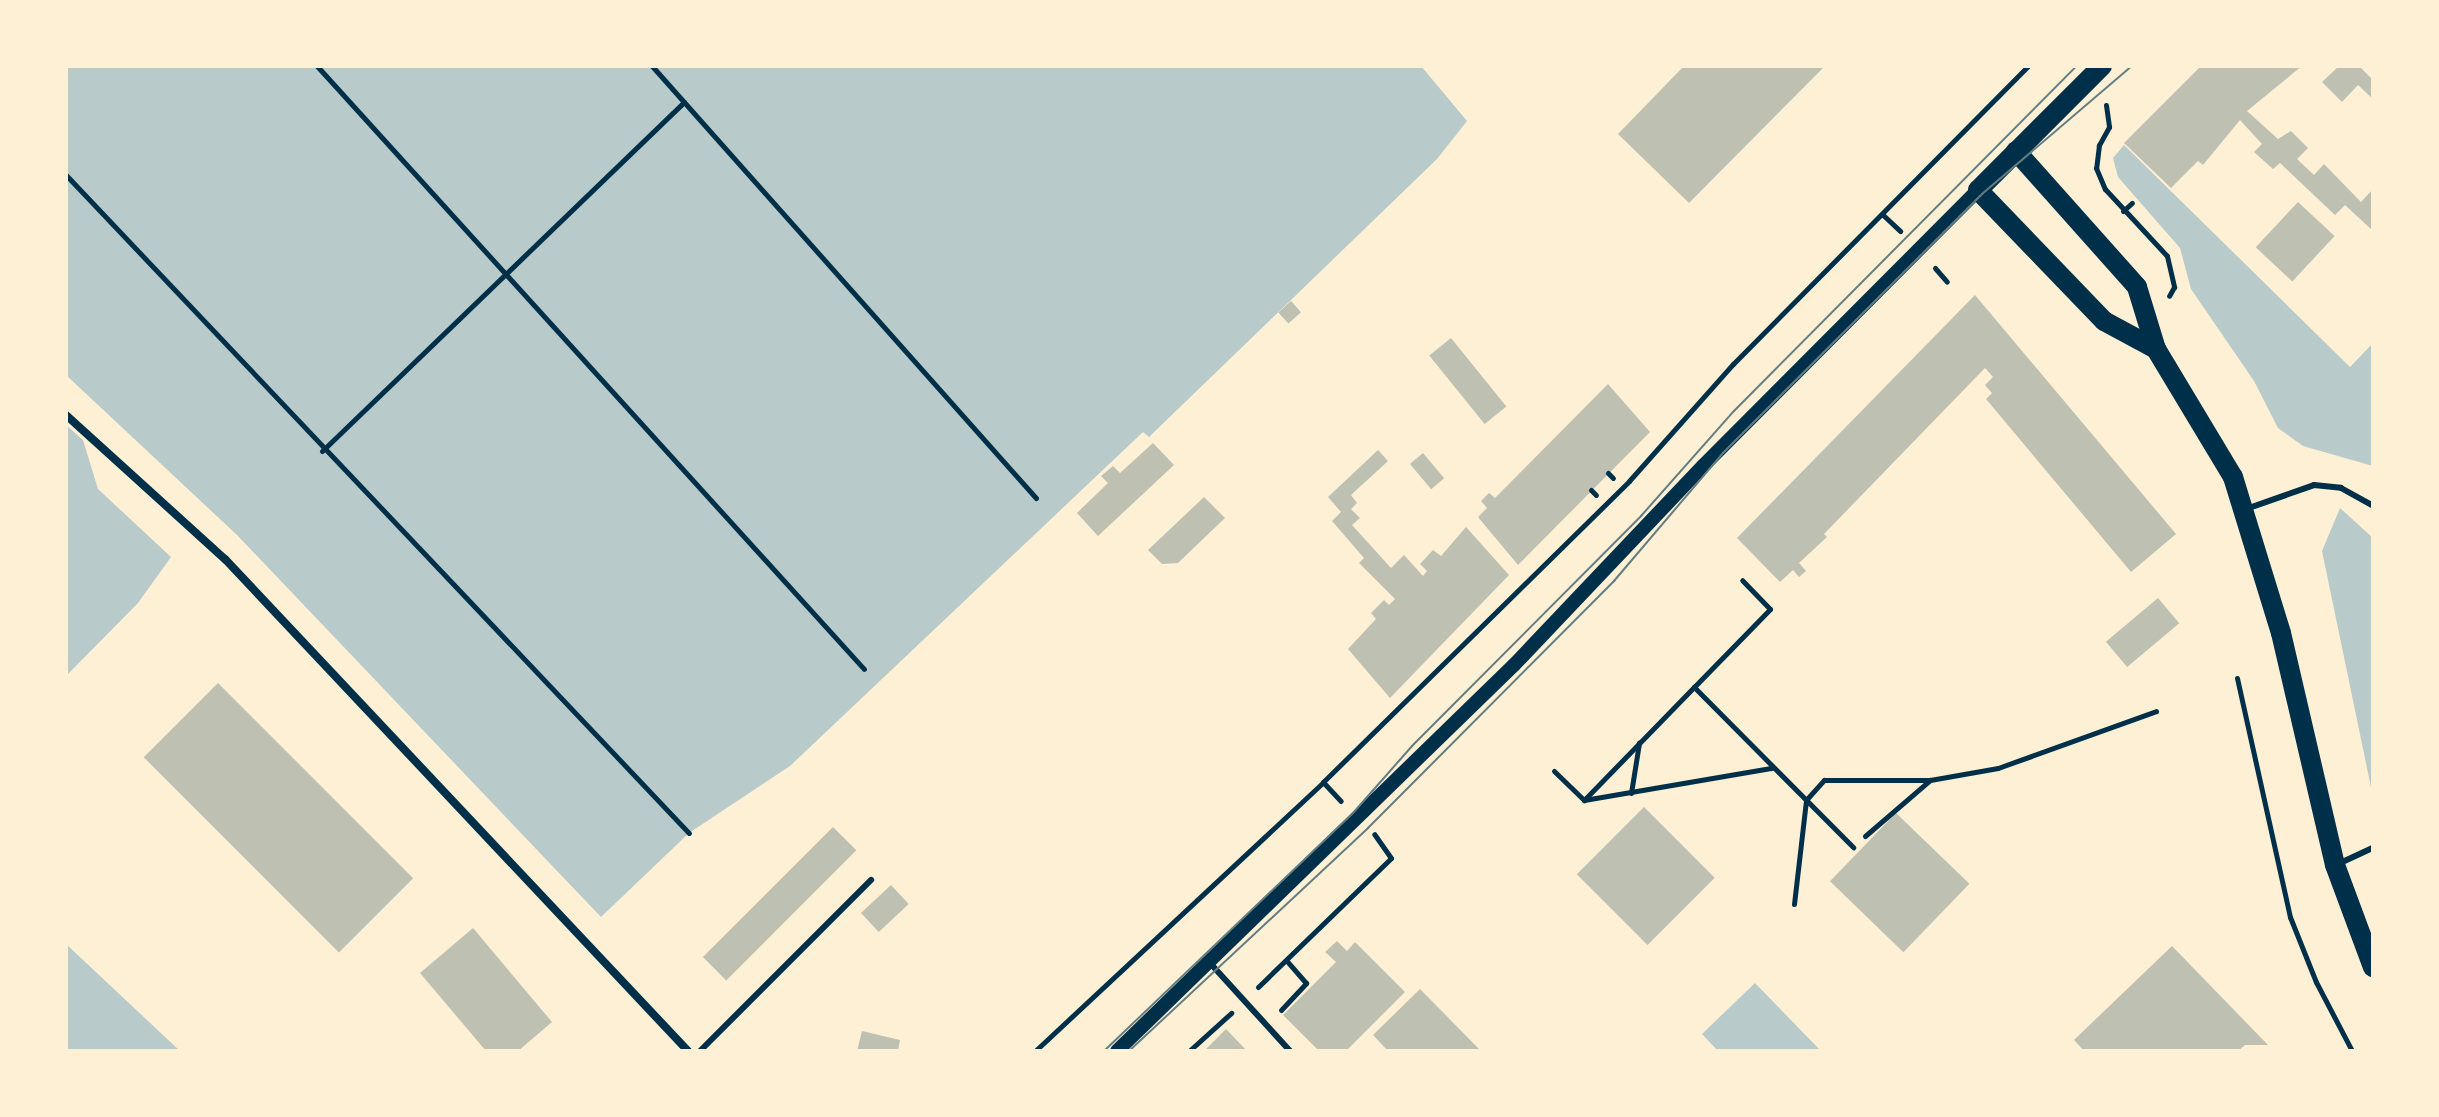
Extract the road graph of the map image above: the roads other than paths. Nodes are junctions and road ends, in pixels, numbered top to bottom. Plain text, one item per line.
1 (2102, 66) edge
2 (2016, 151) junction
3 (1978, 190) junction
4 (2156, 349) junction
5 (66, 415) edge
6 (2373, 506) edge
7 (2244, 510) junction
8 (2373, 848) edge
9 (2335, 865) junction
10 (871, 880) dead end
11 (1210, 963) junction
12 (2373, 967) edge
13 (688, 1051) edge
14 (700, 1051) edge
15 (1117, 1051) edge
16 (1290, 1051) edge

1 - 2 main road
2 - 3 main road
2 - 4 main road
3 - 4 main road
3 - 11 street
4 - 7 main road
5 - 13 street
6 - 7 lane
7 - 9 main road
8 - 9 lane
9 - 12 main road
10 - 14 lane
11 - 15 street
11 - 16 lane

